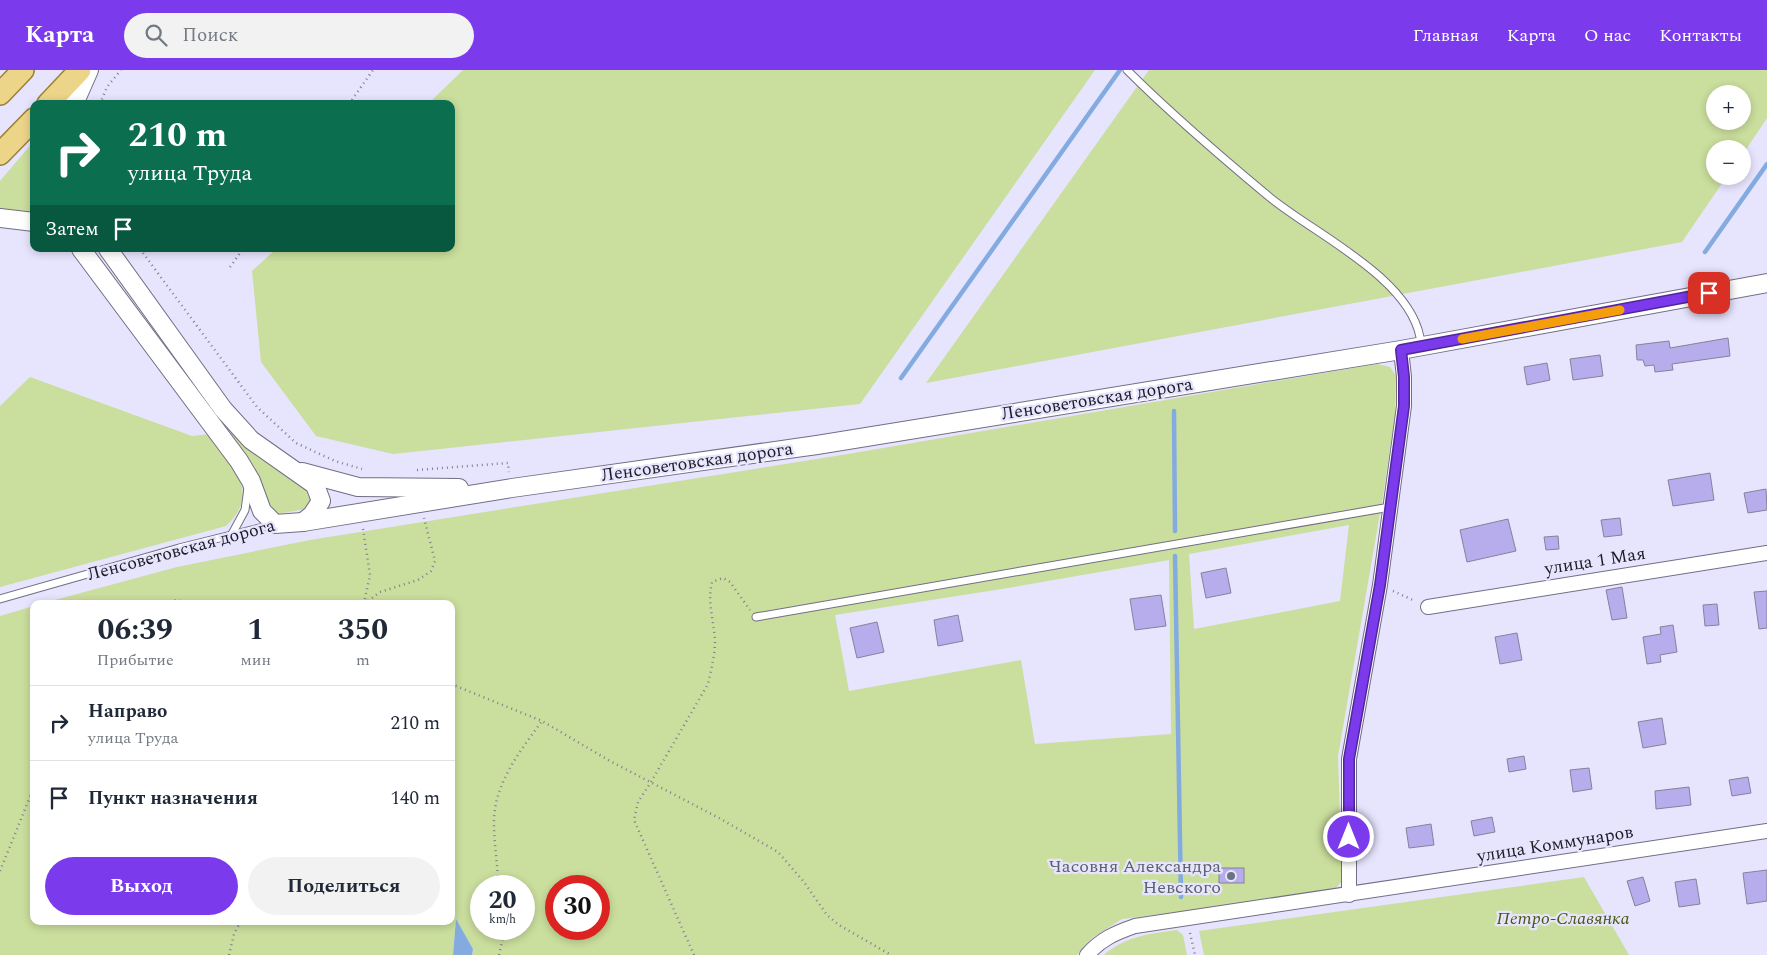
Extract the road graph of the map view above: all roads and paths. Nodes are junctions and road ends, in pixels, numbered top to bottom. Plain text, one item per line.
1 (23, 70) edge
2 (80, 70) edge
3 (89, 70) edge
4 (122, 70) edge
5 (373, 70) edge
6 (1127, 70) edge
7 (0, 94) edge
8 (52, 100) edge
9 (76, 100) edge
10 (102, 100) edge
11 (352, 100) edge
12 (30, 123) edge
13 (0, 154) edge
14 (0, 218) edge
15 (30, 222) edge
16 (83, 252) edge
17 (110, 252) edge
18 (142, 252) edge
19 (241, 252) edge
20 (230, 267) dead end
21 (1767, 283) edge
22 (1420, 337) dead end
23 (1401, 350) junction
24 (293, 469) junction
25 (364, 470) dead end
26 (409, 470) dead end
27 (246, 472) junction
28 (512, 488) junction
29 (421, 503) junction
30 (1390, 508) junction
31 (360, 513) junction
32 (303, 522) junction
33 (275, 524) junction
34 (232, 534) junction
35 (1767, 553) edge
36 (1387, 588) dead end
37 (0, 599) edge
38 (365, 600) edge
39 (369, 600) edge
40 (1423, 605) joint
41 (756, 617) joint
42 (455, 686) edge
43 (542, 721) junction
44 (651, 782) junction
45 (30, 797) edge
46 (1767, 831) edge
47 (0, 871) edge
48 (497, 875) edge
49 (1349, 895) junction
50 (1186, 916) junction
51 (239, 925) edge
52 (502, 940) edge
53 (230, 955) edge
54 (499, 955) edge
55 (694, 955) edge
56 (892, 955) edge
57 (1087, 955) edge
58 (1195, 955) edge

1 - 7 main road
2 - 8 main road
3 - 9 street
4 - 10 path
5 - 11 path
6 - 22 lane
12 - 13 main road
14 - 15 street
16 - 27 street
17 - 24 street
18 - 25 path
19 - 20 path
21 - 23 street, Ленсоветовская дорога
23 - 28 street, Ленсоветовская дорога
23 - 30 street
24 - 28 street
24 - 32 street
26 - 28 path
27 - 33 street
27 - 34 lane
28 - 29 street, Ленсоветовская дорога
29 - 31 street, Ленсоветовская дорога
29 - 39 path
30 - 41 lane
30 - 49 street
31 - 32 street, Ленсоветовская дорога
31 - 38 path
32 - 33 street, Ленсоветовская дорога
33 - 34 lane, Ленсоветовская дорога
34 - 37 lane, Ленсоветовская дорога
35 - 40 street, улица 1 Мая
36 - 40 path
41 - 44 path
42 - 43 path
43 - 44 path
43 - 48 path
44 - 55 path
44 - 56 path
45 - 47 path
46 - 49 street, улица Коммунаров
49 - 50 street, улица Коммунаров
50 - 57 street, улица Коммунаров
50 - 58 path
51 - 53 path
52 - 54 path

